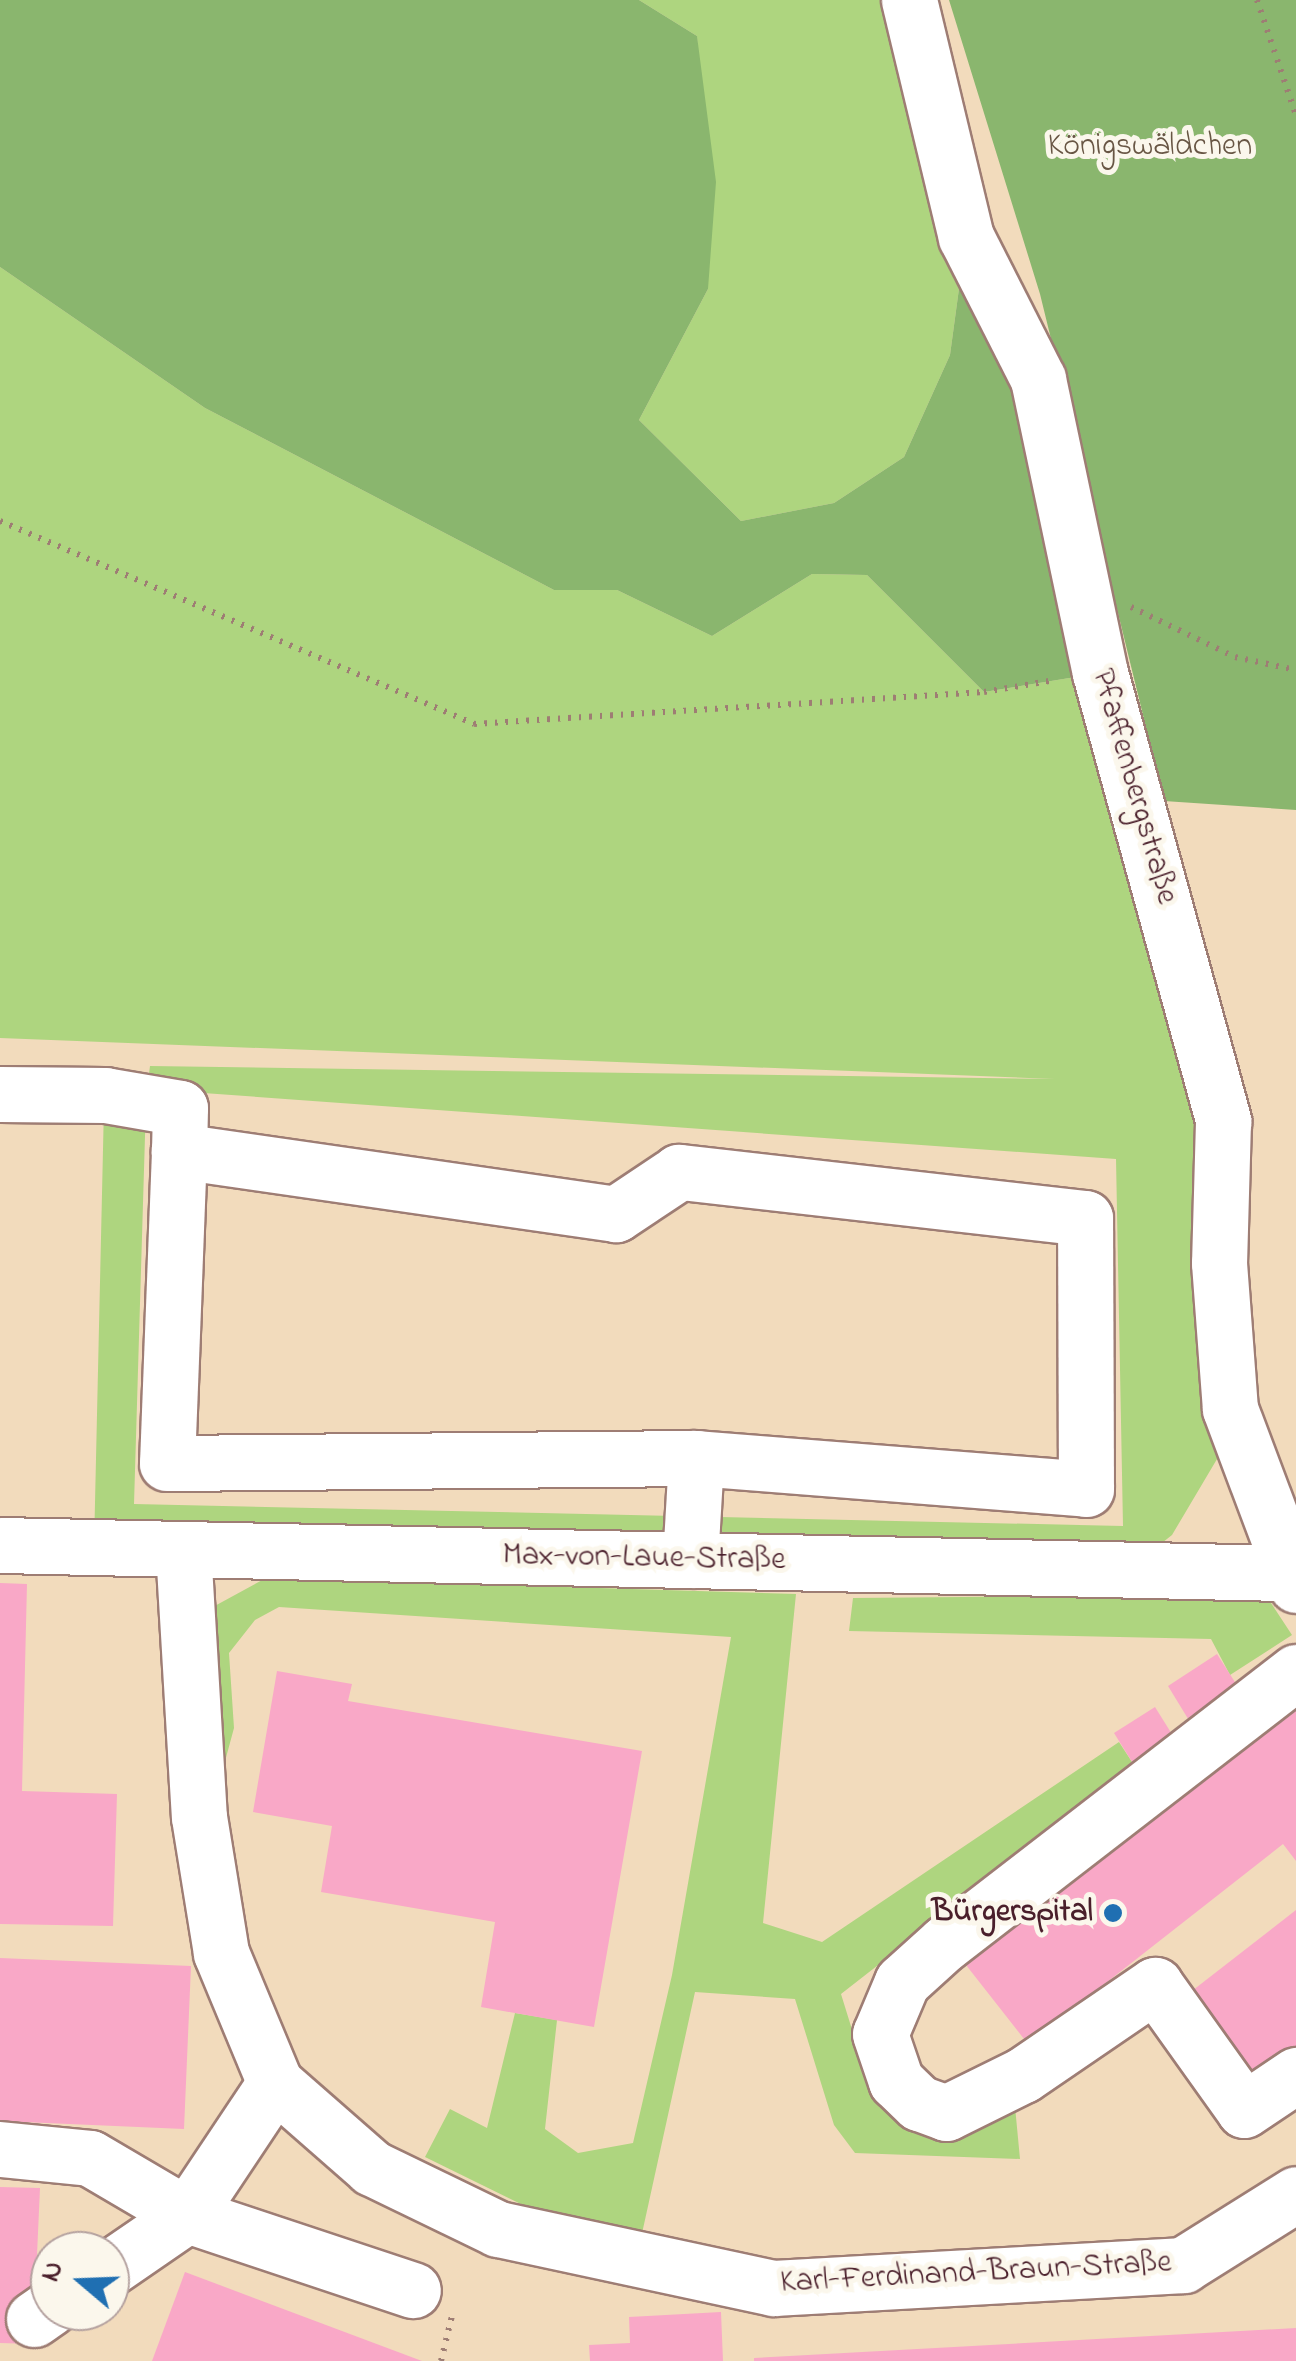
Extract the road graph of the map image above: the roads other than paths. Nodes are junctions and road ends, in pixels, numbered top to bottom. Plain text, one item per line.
1 (909, 0) edge
2 (0, 1094) edge
3 (179, 1151) junction
4 (696, 1458) junction
5 (0, 1546) edge
6 (183, 1550) junction
7 (690, 1560) junction
8 (1293, 1572) edge
9 (1296, 1672) edge
10 (1296, 2074) edge
11 (274, 2083) junction
12 (0, 2149) edge
13 (1296, 2194) edge
14 (188, 2216) junction
15 (130, 2255) edge
16 (413, 2290) dead end

1 - 8 street, Pfaffenbergstraße
2 - 3 street
3 - 4 street
3 - 4 street
4 - 7 street
5 - 6 street, Max-von-Laue-Straße
6 - 7 street, Max-von-Laue-Straße
6 - 11 street, Karl-Ferdinand-Braun-Straße
7 - 8 street, Max-von-Laue-Straße
9 - 10 street
11 - 13 street, Karl-Ferdinand-Braun-Straße
11 - 14 street
12 - 14 street
14 - 15 street
14 - 16 street

